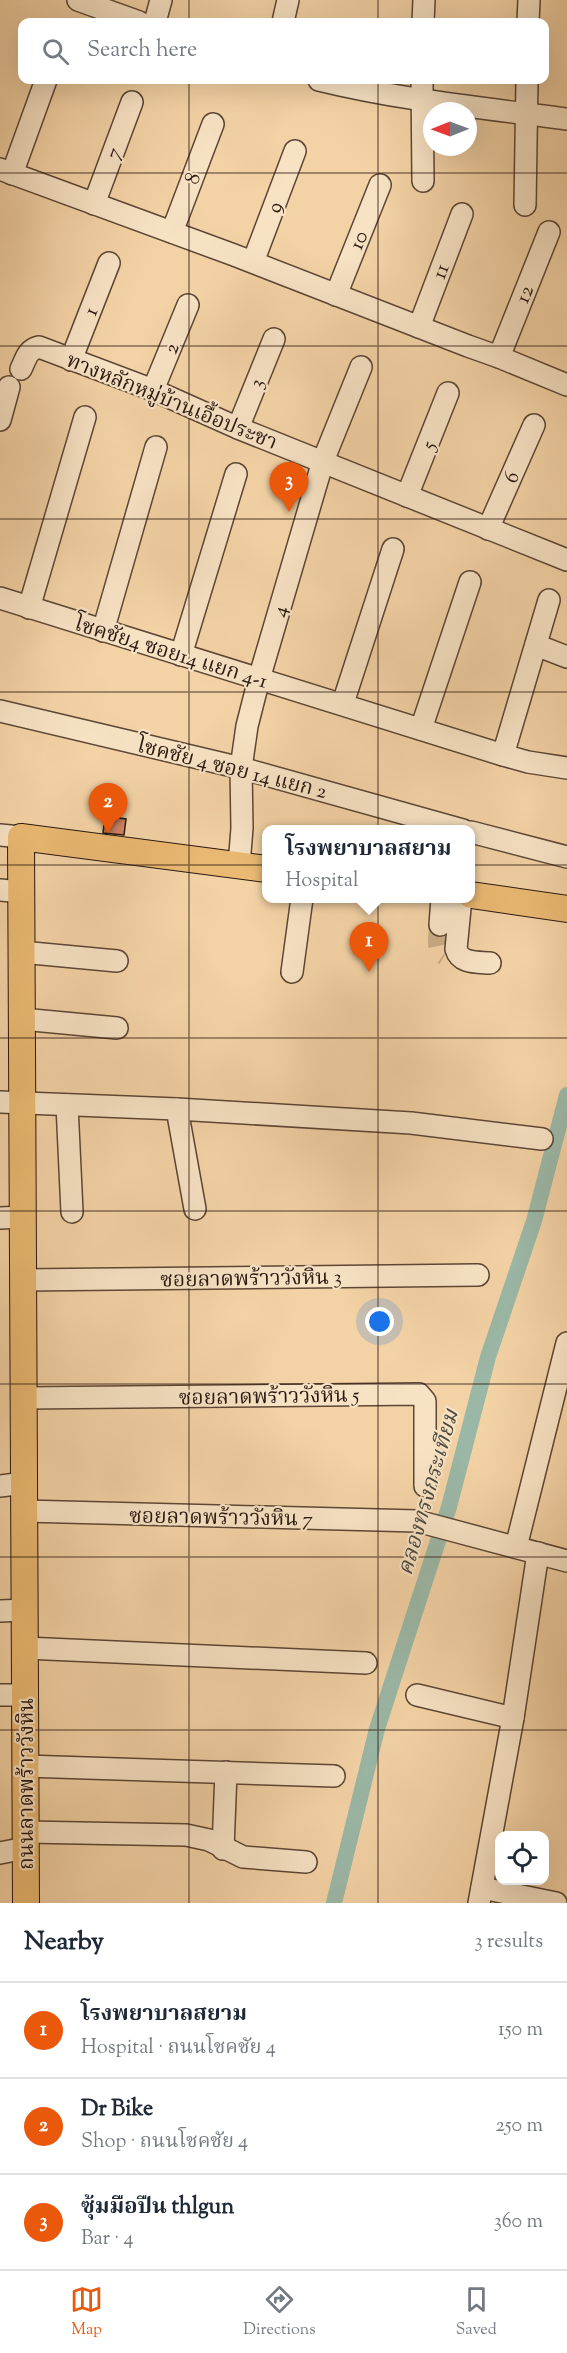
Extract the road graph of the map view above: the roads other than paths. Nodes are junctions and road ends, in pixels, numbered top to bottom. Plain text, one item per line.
1 (78, 0) edge
2 (161, 0) edge
3 (288, 0) edge
4 (424, 0) edge
5 (528, 0) edge
6 (128, 18) edge
7 (156, 18) edge
8 (284, 18) edge
9 (423, 18) edge
10 (528, 18) edge
11 (44, 84) edge
12 (336, 84) edge
13 (527, 84) edge
14 (422, 90) edge
15 (132, 102) dead end
16 (526, 113) junction
17 (567, 118) edge
18 (213, 124) dead end
19 (295, 152) dead end
20 (6, 172) edge
21 (423, 181) dead end
22 (380, 184) dead end
23 (94, 204) junction
24 (525, 205) dead end
25 (462, 214) dead end
26 (172, 232) junction
27 (549, 232) dead end
28 (109, 262) dead end
29 (253, 262) junction
30 (336, 295) junction
31 (188, 305) dead end
32 (419, 327) junction
33 (274, 339) dead end
34 (500, 357) junction
35 (70, 360) junction
36 (361, 367) dead end
37 (21, 369) dead end
38 (567, 386) edge
39 (9, 387) dead end
40 (153, 390) junction
41 (448, 393) dead end
42 (85, 417) dead end
43 (0, 420) edge
44 (534, 425) dead end
45 (238, 428) junction
46 (156, 447) dead end
47 (323, 461) junction
48 (236, 474) dead end
49 (407, 496) junction
50 (488, 529) junction
51 (393, 549) dead end
52 (567, 560) edge
53 (470, 582) dead end
54 (0, 598) edge
55 (549, 600) dead end
56 (29, 608) junction
57 (103, 631) junction
58 (536, 645) junction
59 (181, 655) junction
60 (567, 657) edge
61 (259, 679) junction
62 (343, 703) junction
63 (0, 711) edge
64 (421, 729) junction
65 (503, 755) junction
66 (241, 768) junction
67 (567, 768) edge
68 (445, 825) edge
69 (475, 833) edge
70 (10, 836) edge
71 (567, 857) edge
72 (239, 865) junction
73 (262, 867) edge
74 (11, 891) edge
75 (475, 896) edge
76 (301, 903) edge
77 (442, 903) edge
78 (460, 903) edge
79 (567, 909) edge
80 (440, 926) tunnel mouth
81 (21, 952) junction
82 (117, 961) dead end
83 (489, 963) dead end
84 (292, 972) dead end
85 (22, 1019) junction
86 (117, 1028) dead end
87 (11, 1103) edge
88 (67, 1105) junction
89 (177, 1109) junction
90 (542, 1138) dead end
91 (195, 1209) dead end
92 (72, 1212) dead end
93 (11, 1218) edge
94 (478, 1275) dead end
95 (23, 1280) junction
96 (567, 1342) edge
97 (24, 1398) junction
98 (12, 1485) edge
99 (425, 1486) dead end
100 (24, 1512) junction
101 (516, 1548) junction
102 (538, 1552) junction
103 (567, 1561) edge
104 (12, 1611) edge
105 (25, 1648) junction
106 (366, 1663) dead end
107 (0, 1695) edge
108 (25, 1695) junction
109 (417, 1695) dead end
110 (513, 1718) junction
111 (25, 1766) junction
112 (226, 1772) junction
113 (334, 1776) dead end
114 (26, 1840) junction
115 (223, 1849) junction
116 (0, 1853) edge
117 (306, 1862) dead end
118 (480, 1896) edge
119 (26, 1903) edge
120 (556, 1903) edge

1 - 6 street
2 - 7 street
3 - 8 street
4 - 9 street
5 - 10 street
11 - 20 street
12 - 14 street
13 - 16 street
14 - 16 street
14 - 21 street
15 - 23 street, 7
16 - 17 street
16 - 24 street
18 - 26 street, 8
19 - 29 street, 9
20 - 23 street
22 - 30 street, 10
23 - 26 street
25 - 32 street, 11
26 - 29 street
27 - 34 street, 12
28 - 35 street, 1
29 - 30 street
30 - 32 street
31 - 40 street, 2
32 - 34 street
33 - 45 street, 3
34 - 38 street
35 - 37 street, ทางหลักหมู่บ้านเอื้อประชา
35 - 40 street, ทางหลักหมู่บ้านเอื้อประชา
36 - 47 street, 4
39 - 43 street
40 - 45 street, ทางหลักหมู่บ้านเอื้อประชา
41 - 49 street, 5
42 - 56 street
44 - 50 street, 6
45 - 47 street, ทางหลักหมู่บ้านเอื้อประชา
46 - 57 street
47 - 49 street, ทางหลักหมู่บ้านเอื้อประชา
47 - 61 street, 4
48 - 59 street
49 - 50 street, ทางหลักหมู่บ้านเอื้อประชา
50 - 52 street, ทางหลักหมู่บ้านเอื้อประชา
51 - 62 street
53 - 64 street
54 - 56 street, โชคชัย4 ซอย14 แยก 4-1
55 - 58 street
56 - 57 street, โชคชัย4 ซอย14 แยก 4-1
57 - 59 street, โชคชัย4 ซอย14 แยก 4-1
58 - 60 street
58 - 65 street
59 - 61 street, โชคชัย4 ซอย14 แยก 4-1
61 - 62 street, โชคชัย4 ซอย14 แยก 4-1
61 - 66 street, 4
62 - 64 street, โชคชัย4 ซอย14 แยก 4-1
63 - 66 street, โชคชัย 4 ซอย 14 แยก 2
64 - 65 street, โชคชัย4 ซอย14 แยก 4-1
65 - 67 street, โชคชัย4 ซอย14 แยก 4-1
66 - 68 street, โชคชัย 4 ซอย 14 แยก 2
66 - 72 street, 4
69 - 71 street
70 - 72 main road
70 - 74 main road, ถนนลาดพร้าววังหิน
72 - 73 main road
74 - 81 main road, ถนนลาดพร้าววังหิน
75 - 79 main road
76 - 84 street
77 - 80 street
78 - 83 street
81 - 82 street
81 - 85 main road, ถนนลาดพร้าววังหิน
85 - 86 street
85 - 87 main road, ถนนลาดพร้าววังหิน
87 - 88 street
87 - 93 main road, ถนนลาดพร้าววังหิน
88 - 89 street
88 - 92 street
89 - 90 street
89 - 91 street
93 - 95 main road, ถนนลาดพร้าววังหิน
94 - 95 street, ซอยลาดพร้าววังหิน 3
95 - 97 main road, ถนนลาดพร้าววังหิน
96 - 101 street
97 - 98 main road, ถนนลาดพร้าววังหิน
97 - 99 street, ซอยลาดพร้าววังหิน 5
98 - 100 main road, ถนนลาดพร้าววังหิน
100 - 101 street, ซอยลาดพร้าววังหิน 7
100 - 104 main road, ถนนลาดพร้าววังหิน
101 - 102 street, ซอยลาดพร้าววังหิน 7
102 - 103 street, ซอยลาดพร้าววังหิน 7
102 - 110 street
104 - 105 main road, ถนนลาดพร้าววังหิน
105 - 106 street
105 - 108 main road, ถนนลาดพร้าววังหิน
107 - 108 street
108 - 111 main road, ถนนลาดพร้าววังหิน
109 - 110 street
110 - 118 street
111 - 112 street
111 - 114 main road, ถนนลาดพร้าววังหิน
112 - 113 street
112 - 115 street
114 - 115 street
114 - 116 street
114 - 119 main road, ถนนลาดพร้าววังหิน
115 - 117 street
118 - 120 street

